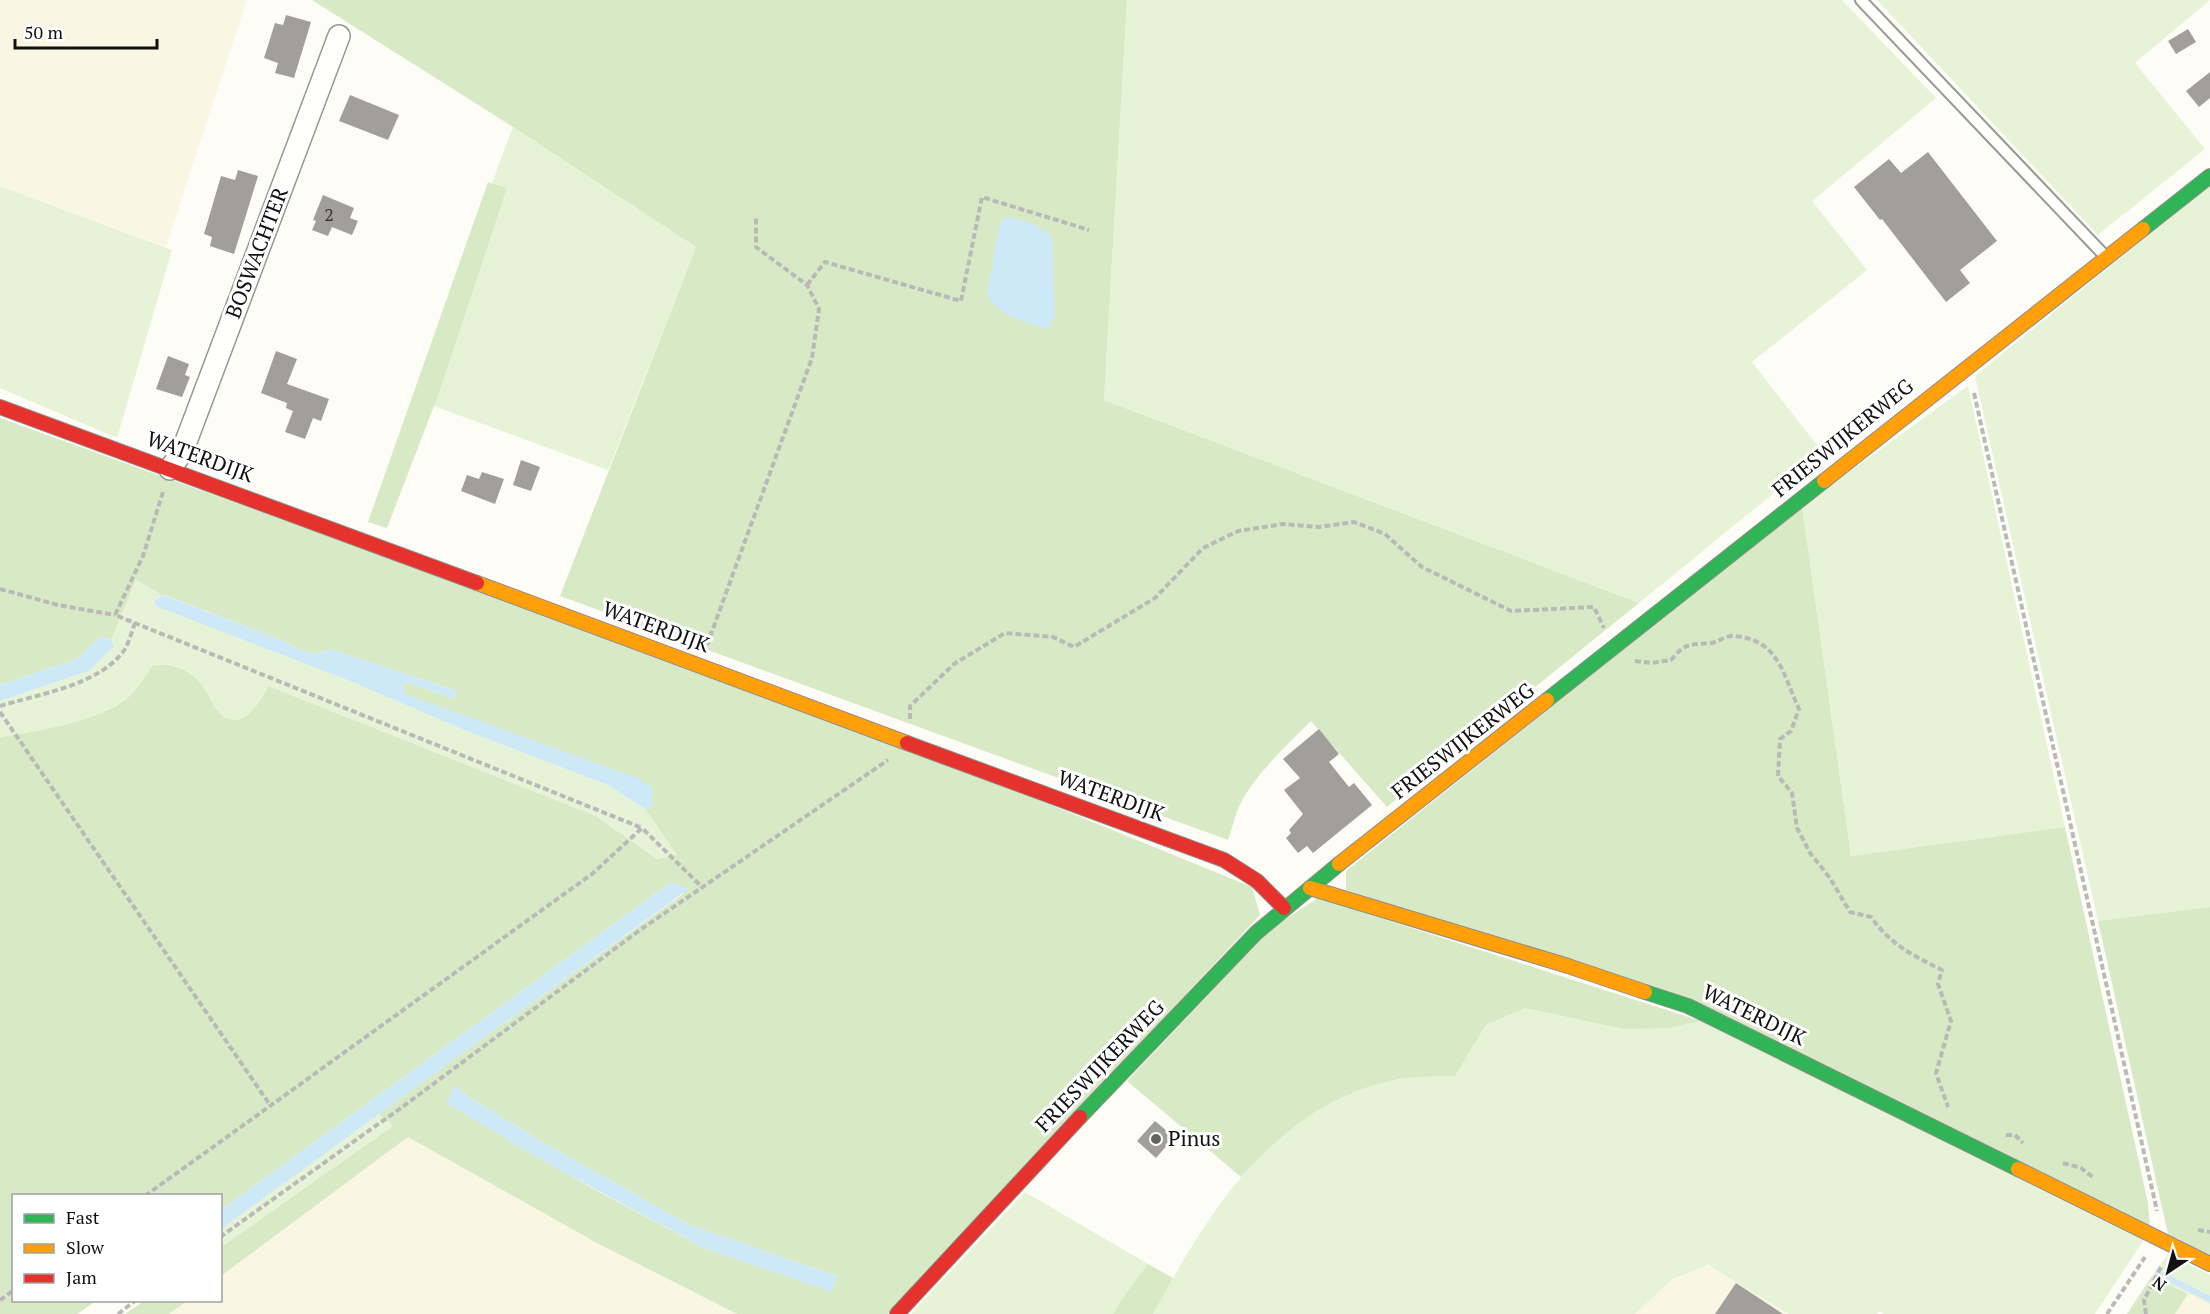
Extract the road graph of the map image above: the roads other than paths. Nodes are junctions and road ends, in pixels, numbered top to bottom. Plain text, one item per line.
1 (1861, 0) edge
2 (339, 36) dead end
3 (2210, 176) edge
4 (2108, 258) junction
5 (0, 407) edge
6 (170, 469) junction
7 (1310, 888) junction
8 (1284, 908) junction
9 (2210, 1264) edge
10 (897, 1314) edge

1 - 4 lane
2 - 6 street, BOSWACHTER
3 - 4 street, FRIESWIJKERWEG
4 - 7 street, FRIESWIJKERWEG
5 - 6 street, WATERDIJK
6 - 8 street, WATERDIJK
7 - 8 street, FRIESWIJKERWEG
7 - 9 street, WATERDIJK
8 - 10 street, FRIESWIJKERWEG

